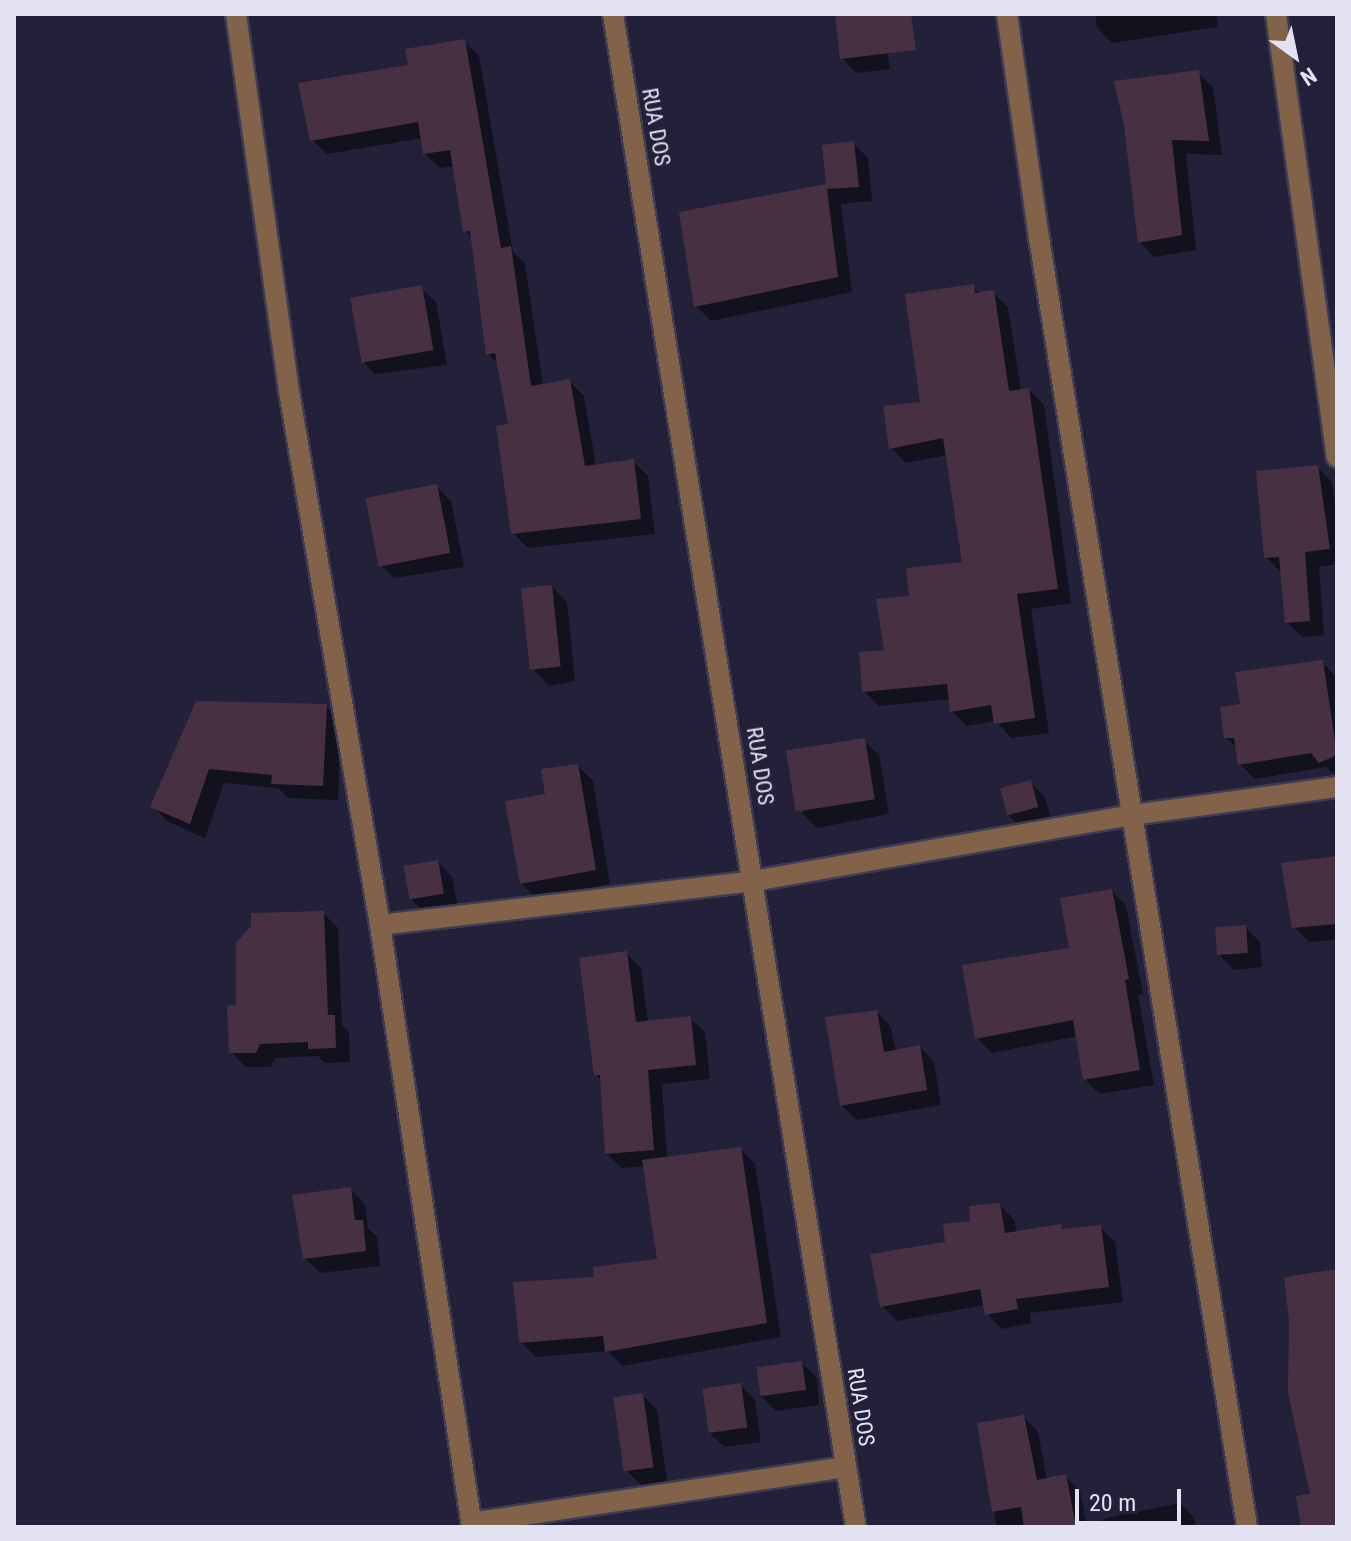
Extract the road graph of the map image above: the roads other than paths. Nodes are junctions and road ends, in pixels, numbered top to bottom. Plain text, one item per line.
1 (236, 14) edge
2 (613, 14) edge
3 (1007, 14) edge
4 (1276, 14) edge
5 (1337, 457) edge
6 (1337, 787) edge
7 (1132, 815) junction
8 (754, 881) junction
9 (380, 925) junction
10 (846, 1467) junction
11 (472, 1525) edge
12 (856, 1527) edge
13 (1247, 1527) edge

1 - 9 street
2 - 8 street, RUA DOS
3 - 7 street
4 - 5 street
6 - 7 street
7 - 8 street
7 - 13 street
8 - 9 street
8 - 10 street, RUA DOS
9 - 11 street
10 - 11 street
10 - 12 street, RUA DOS

